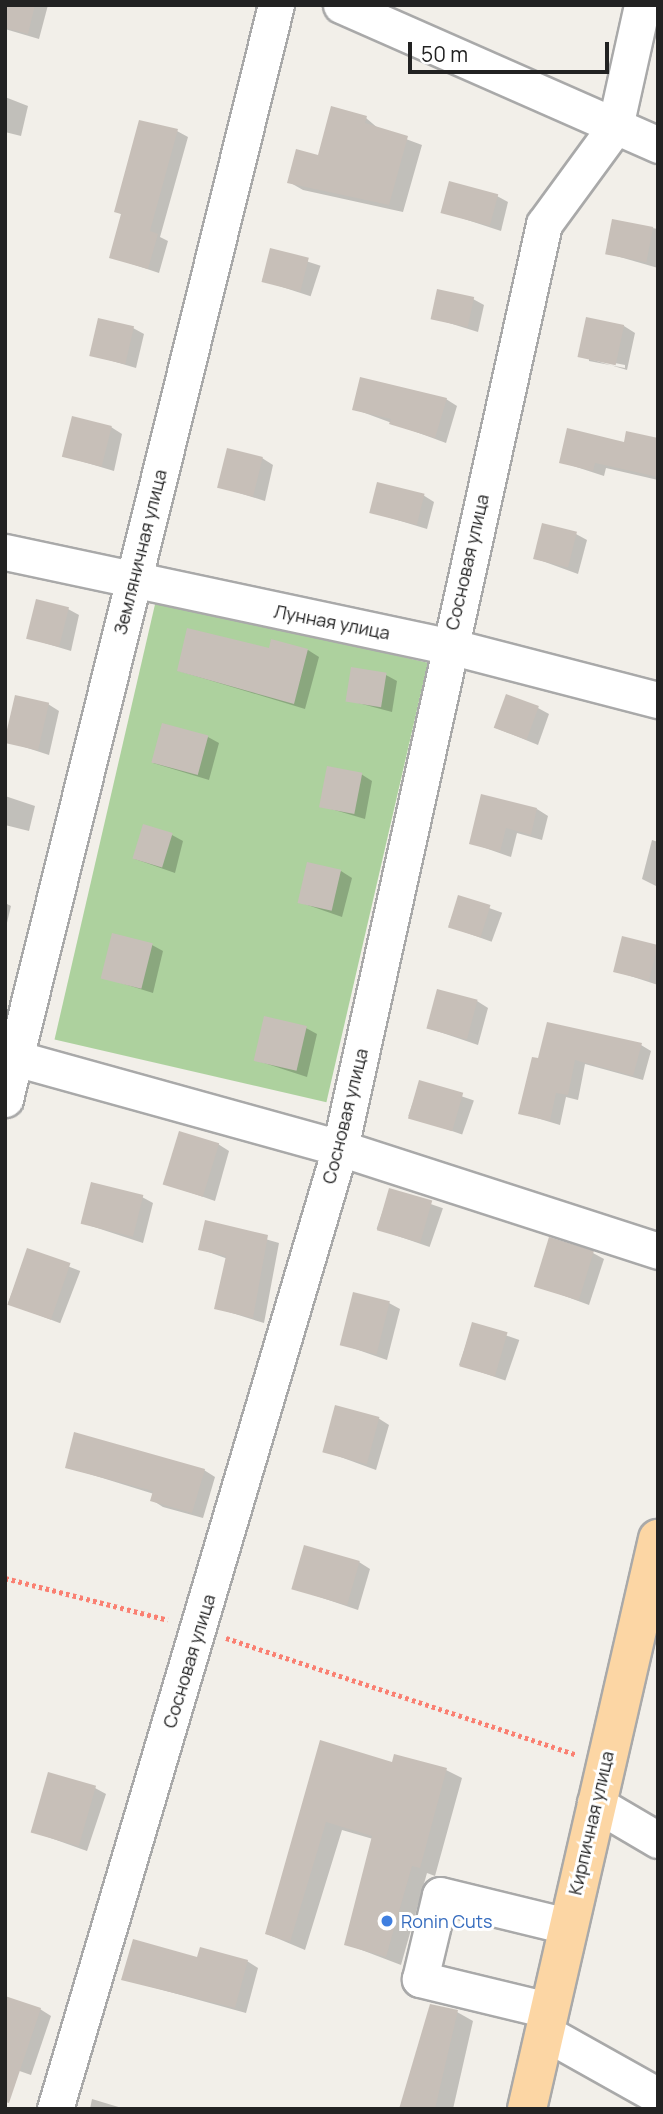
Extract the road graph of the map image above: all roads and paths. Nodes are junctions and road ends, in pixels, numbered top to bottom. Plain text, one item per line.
1 (276, 5) edge
2 (341, 5) edge
3 (642, 5) edge
4 (615, 127) junction
5 (658, 145) edge
6 (5, 552) edge
7 (132, 582) junction
8 (449, 646) junction
9 (658, 700) edge
10 (15, 1058) junction
11 (5, 1099) edge
12 (340, 1148) junction
13 (658, 1251) edge
14 (658, 1539) edge
15 (5, 1578) edge
16 (650, 1604) edge
17 (199, 1629) junction
18 (604, 1764) junction
19 (595, 1804) junction
20 (658, 1840) edge
21 (567, 1926) junction
22 (546, 2021) junction
23 (658, 2096) edge
24 (55, 2109) edge
25 (527, 2109) edge

1 - 7 street, Земляничная улица
2 - 4 street
3 - 4 street
4 - 5 street
4 - 8 street, Сосновая улица
6 - 7 street, Лунная улица
7 - 8 street, Лунная улица
7 - 10 street, Земляничная улица
8 - 9 street, Лунная улица
8 - 12 street, Сосновая улица
10 - 11 street, Земляничная улица
10 - 12 street
12 - 13 street
12 - 17 street, Сосновая улица
14 - 16 main road, Кирпичная улица
15 - 17 path
16 - 18 main road, Кирпичная улица
17 - 18 path
17 - 24 street, Сосновая улица
18 - 19 main road, Кирпичная улица
19 - 20 street
19 - 21 main road, Кирпичная улица
21 - 22 main road, Кирпичная улица
21 - 22 street
22 - 23 street
22 - 25 main road, Кирпичная улица

